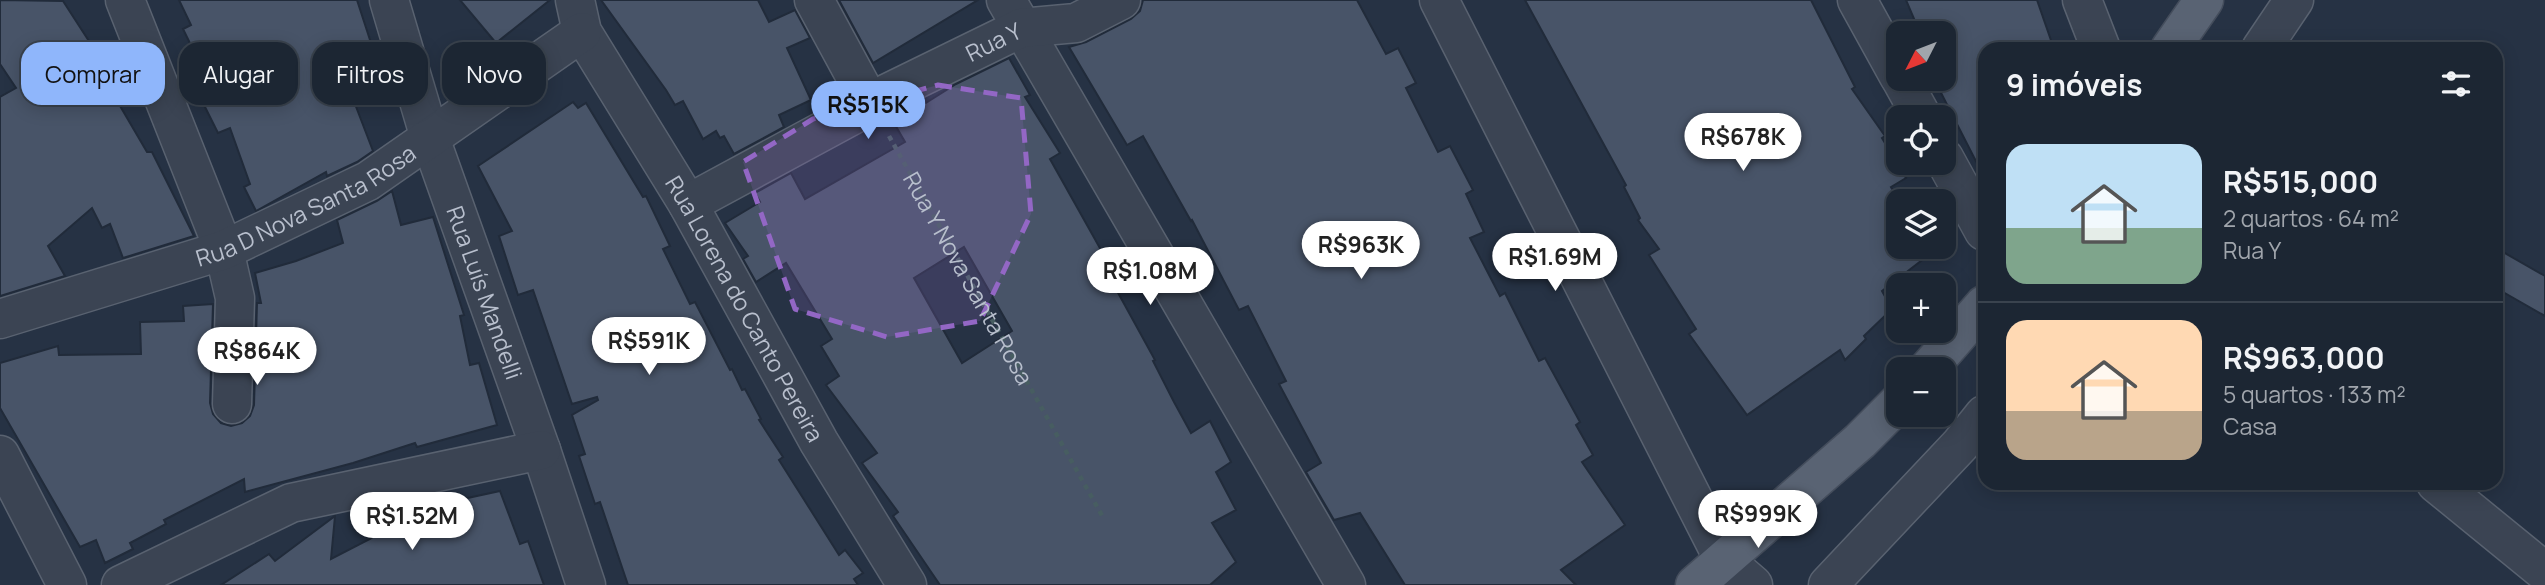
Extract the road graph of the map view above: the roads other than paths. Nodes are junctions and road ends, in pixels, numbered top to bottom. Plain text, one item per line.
1 (125, 0) edge
2 (389, 0) edge
3 (814, 0) edge
4 (1121, 0) edge
5 (1439, 0) edge
6 (1857, 0) edge
7 (2082, 0) edge
8 (2204, 0) edge
9 (2294, 0) edge
10 (1014, 14) edge
11 (579, 16) edge
12 (2098, 42) edge
13 (2175, 42) edge
14 (2266, 42) edge
15 (1886, 52) edge
16 (871, 105) junction
17 (430, 138) junction
18 (1953, 175) edge
19 (688, 204) junction
20 (1978, 220) edge
21 (224, 250) junction
22 (1978, 312) edge
23 (0, 318) edge
24 (1938, 357) edge
25 (232, 404) dead end
26 (1886, 415) edge
27 (1978, 422) edge
28 (541, 450) junction
29 (0, 455) edge
30 (2445, 490) edge
31 (1724, 560) junction
32 (2545, 572) edge
33 (67, 585) edge
34 (121, 585) edge
35 (586, 585) edge
36 (907, 585) edge
37 (1346, 585) edge
38 (1695, 585) edge
39 (1753, 585) edge
40 (1828, 585) edge

1 - 21 street
2 - 17 street, Rua Luís Mandelli
3 - 16 street
4 - 10 street, Rua Y
5 - 31 street
6 - 15 street
7 - 12 street
8 - 13 main road
9 - 14 street
10 - 16 street, Rua Y
10 - 37 street
11 - 17 street, Rua D Nova Santa Rosa
11 - 19 street, Rua Lorena do Canto Pereira
16 - 19 street, Rua Y
17 - 21 street, Rua D Nova Santa Rosa
17 - 28 street, Rua Luís Mandelli
18 - 20 street
19 - 36 street, Rua Lorena do Canto Pereira
21 - 23 street, Rua D Nova Santa Rosa
21 - 25 street
22 - 24 main road
26 - 31 main road
27 - 40 street
28 - 34 street
28 - 35 street, Rua Luís Mandelli
29 - 33 street
30 - 32 street
31 - 38 main road
31 - 39 street

